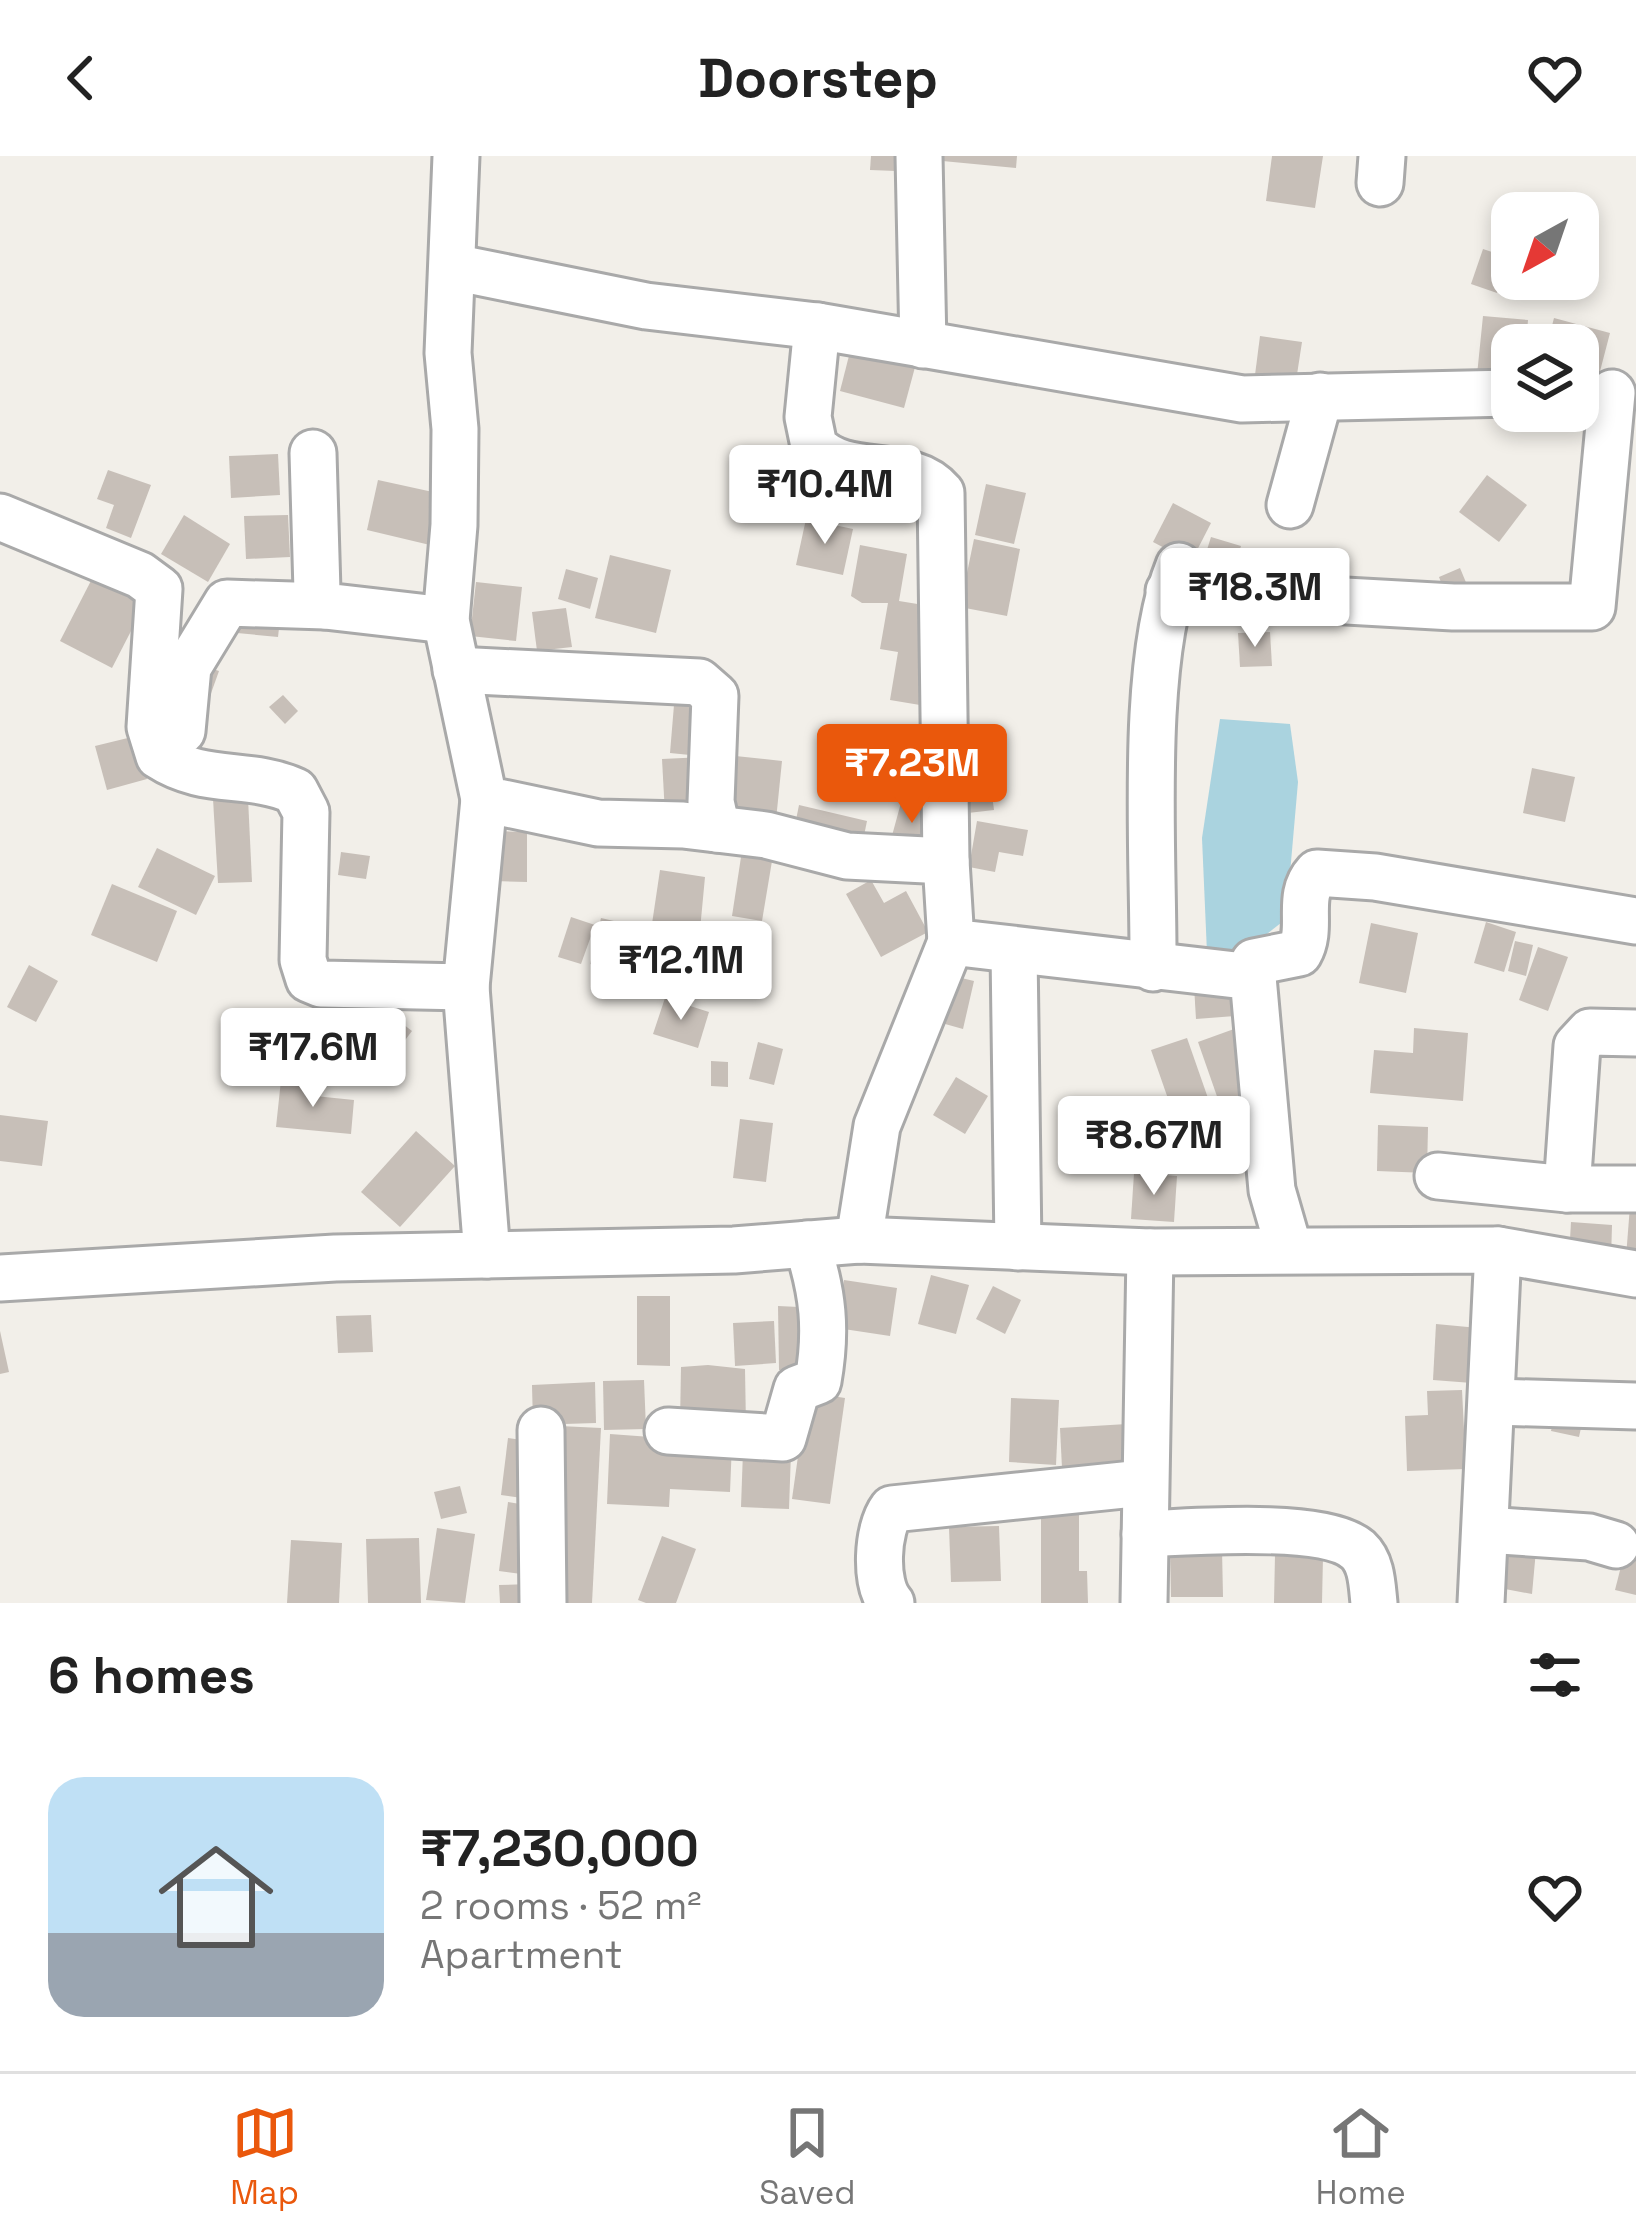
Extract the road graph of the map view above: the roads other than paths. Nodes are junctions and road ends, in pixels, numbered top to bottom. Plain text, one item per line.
1 (455, 156) edge
2 (920, 156) edge
3 (453, 267) junction
4 (817, 326) junction
5 (923, 345) junction
6 (1491, 393) edge
7 (1609, 393) edge
8 (1320, 396) junction
9 (313, 453) dead end
10 (1290, 505) dead end
11 (0, 517) edge
12 (1615, 602) edge
13 (325, 606) junction
14 (446, 620) junction
15 (457, 670) junction
16 (194, 789) junction
17 (484, 800) junction
18 (717, 829) junction
19 (946, 861) junction
20 (1636, 921) edge
21 (951, 942) junction
22 (1014, 951) junction
23 (1154, 968) junction
24 (1252, 976) junction
25 (466, 987) junction
26 (1636, 1033) edge
27 (1438, 1176) dead end
28 (1568, 1189) junction
29 (1636, 1189) edge
30 (860, 1240) junction
31 (807, 1244) junction
32 (1018, 1247) junction
33 (1288, 1250) junction
34 (1498, 1250) junction
35 (1150, 1252) junction
36 (487, 1255) junction
37 (1636, 1274) edge
38 (0, 1278) edge
39 (1494, 1402) junction
40 (1636, 1406) edge
41 (541, 1430) dead end
42 (668, 1431) dead end
43 (1143, 1483) junction
44 (1486, 1530) junction
45 (1145, 1534) junction
46 (1616, 1545) dead end
47 (543, 1603) edge
48 (891, 1603) edge
49 (1144, 1603) edge
50 (1374, 1603) edge
51 (1481, 1603) edge

1 - 3 street
2 - 5 street
3 - 4 street
3 - 14 street
4 - 5 street
4 - 19 street
5 - 8 street
6 - 8 street
7 - 12 street
8 - 10 street
9 - 13 street
11 - 16 street
12 - 23 street
13 - 14 street
13 - 16 street
14 - 15 street
15 - 17 street
15 - 18 street
16 - 25 street
17 - 18 street
17 - 25 street
18 - 19 street
19 - 21 street
20 - 24 street
21 - 22 street
21 - 30 street
22 - 23 street
22 - 32 street
23 - 24 street
24 - 33 street
25 - 36 street
26 - 28 street
27 - 28 street
28 - 29 street
30 - 31 street
30 - 32 street
31 - 36 street
31 - 42 street
32 - 35 street
33 - 34 street
33 - 35 street
34 - 37 street
34 - 39 street
35 - 43 street
36 - 38 street
39 - 40 street
39 - 44 street
41 - 47 street
43 - 45 street
43 - 48 street
44 - 46 street
44 - 51 street
45 - 49 street
45 - 50 street

